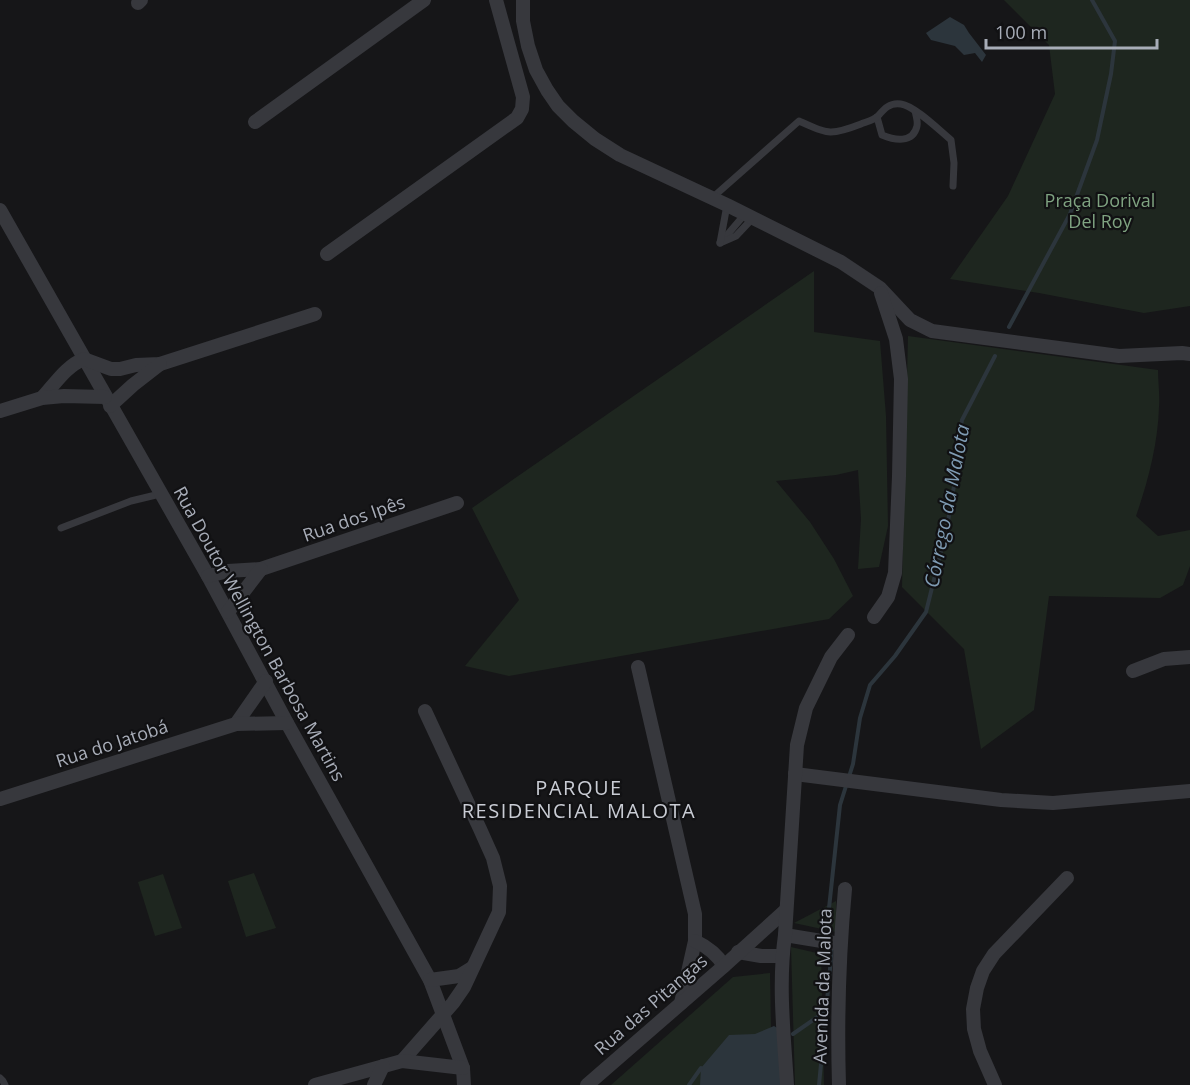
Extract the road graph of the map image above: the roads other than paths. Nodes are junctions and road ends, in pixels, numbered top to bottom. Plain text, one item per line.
1 (424, 0) edge
2 (496, 0) edge
3 (523, 0) edge
4 (915, 111) junction
5 (876, 117) junction
6 (255, 122) dead end
7 (953, 186) dead end
8 (712, 198) junction
9 (727, 205) junction
10 (0, 210) edge
11 (748, 217) junction
12 (327, 254) dead end
13 (880, 288) junction
14 (315, 314) dead end
15 (1190, 354) edge
16 (84, 359) junction
17 (160, 364) junction
18 (42, 398) junction
19 (108, 402) junction
20 (0, 411) edge
21 (160, 494) junction
22 (457, 503) dead end
23 (61, 528) dead end
24 (261, 569) junction
25 (208, 576) junction
26 (228, 612) junction
27 (874, 617) dead end
28 (848, 636) dead end
29 (1190, 657) edge
30 (638, 667) dead end
31 (1133, 671) dead end
32 (266, 681) junction
33 (425, 711) dead end
34 (287, 723) junction
35 (236, 724) junction
36 (795, 774) junction
37 (1190, 791) edge
38 (0, 799) edge
39 (1067, 878) dead end
40 (845, 889) dead end
41 (786, 910) junction
42 (784, 935) junction
43 (695, 941) junction
44 (840, 944) junction
45 (738, 952) junction
46 (782, 956) junction
47 (724, 966) junction
48 (472, 968) junction
49 (430, 980) junction
50 (681, 1003) junction
51 (443, 1014) junction
52 (402, 1060) junction
53 (383, 1066) junction
54 (462, 1068) junction
55 (0, 1078) edge
56 (325, 1084) edge
57 (5, 1085) edge
58 (374, 1085) edge
59 (464, 1085) edge
60 (587, 1085) edge
61 (787, 1085) edge
62 (839, 1085) edge
63 (995, 1085) edge

1 - 6 street
2 - 12 street
3 - 8 street
4 - 5 lane
4 - 5 lane
4 - 7 lane
5 - 8 lane
8 - 9 street
9 - 11 street
9 - 11 lane
10 - 16 street, Rua Doutor Wellington Barbosa Martins
11 - 13 street
13 - 15 street
13 - 27 street
14 - 17 street
16 - 17 street
16 - 18 street
16 - 19 street, Rua Doutor Wellington Barbosa Martins
17 - 19 street
18 - 19 street
18 - 20 street
19 - 21 street, Rua Doutor Wellington Barbosa Martins
21 - 23 lane
21 - 25 street, Rua Doutor Wellington Barbosa Martins
22 - 24 street, Rua dos Ipês
24 - 25 street, Rua dos Ipês
24 - 26 street
25 - 26 street, Rua Doutor Wellington Barbosa Martins
26 - 32 street, Rua Doutor Wellington Barbosa Martins
28 - 36 street
29 - 31 street
30 - 43 street
32 - 34 street, Rua Doutor Wellington Barbosa Martins
32 - 35 street
33 - 48 street
34 - 35 street, Rua do Jatobá
34 - 49 street, Rua Doutor Wellington Barbosa Martins
35 - 38 street, Rua do Jatobá
36 - 37 street
36 - 41 street
39 - 63 street
40 - 44 street, Avenida da Malota
41 - 42 street
41 - 45 street, Rua das Pitangas
42 - 44 street
42 - 46 street
43 - 47 street
43 - 50 street
44 - 62 street, Avenida da Malota
45 - 46 street
45 - 47 street, Rua das Pitangas
46 - 61 street
47 - 50 street, Rua das Pitangas
48 - 49 street
48 - 51 street
49 - 51 street, Rua Doutor Wellington Barbosa Martins
50 - 60 street, Rua das Pitangas
51 - 52 street
51 - 54 street, Rua Doutor Wellington Barbosa Martins
52 - 53 street
52 - 54 street
53 - 56 street
53 - 58 street
54 - 59 street, Rua Doutor Wellington Barbosa Martins
55 - 57 lane

